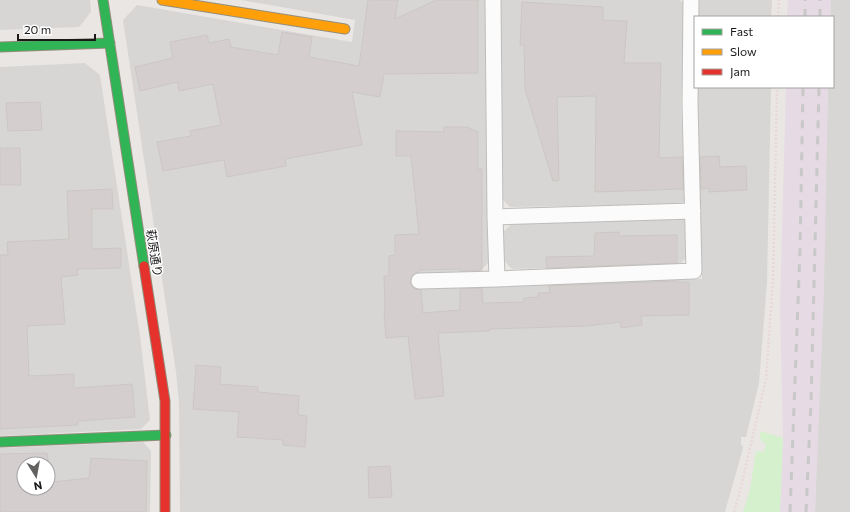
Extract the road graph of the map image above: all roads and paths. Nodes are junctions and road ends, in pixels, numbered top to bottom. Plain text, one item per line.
1 (103, 0) edge
2 (162, 0) edge
3 (493, 0) edge
4 (691, 0) edge
5 (779, 0) edge
6 (778, 16) edge
7 (345, 29) dead end
8 (110, 43) junction
9 (0, 47) edge
10 (777, 88) edge
11 (693, 212) junction
12 (495, 217) junction
13 (497, 279) junction
14 (419, 281) dead end
15 (166, 435) junction
16 (0, 442) edge
17 (165, 512) edge
18 (734, 512) edge

1 - 8 street, 萩原通り
2 - 7 street
3 - 12 lane
4 - 11 lane
5 - 6 path
8 - 9 street
8 - 15 street, 萩原通り
10 - 18 path
11 - 12 lane
11 - 13 lane
12 - 13 lane
13 - 14 lane
15 - 16 street
15 - 17 street, 萩原通り

